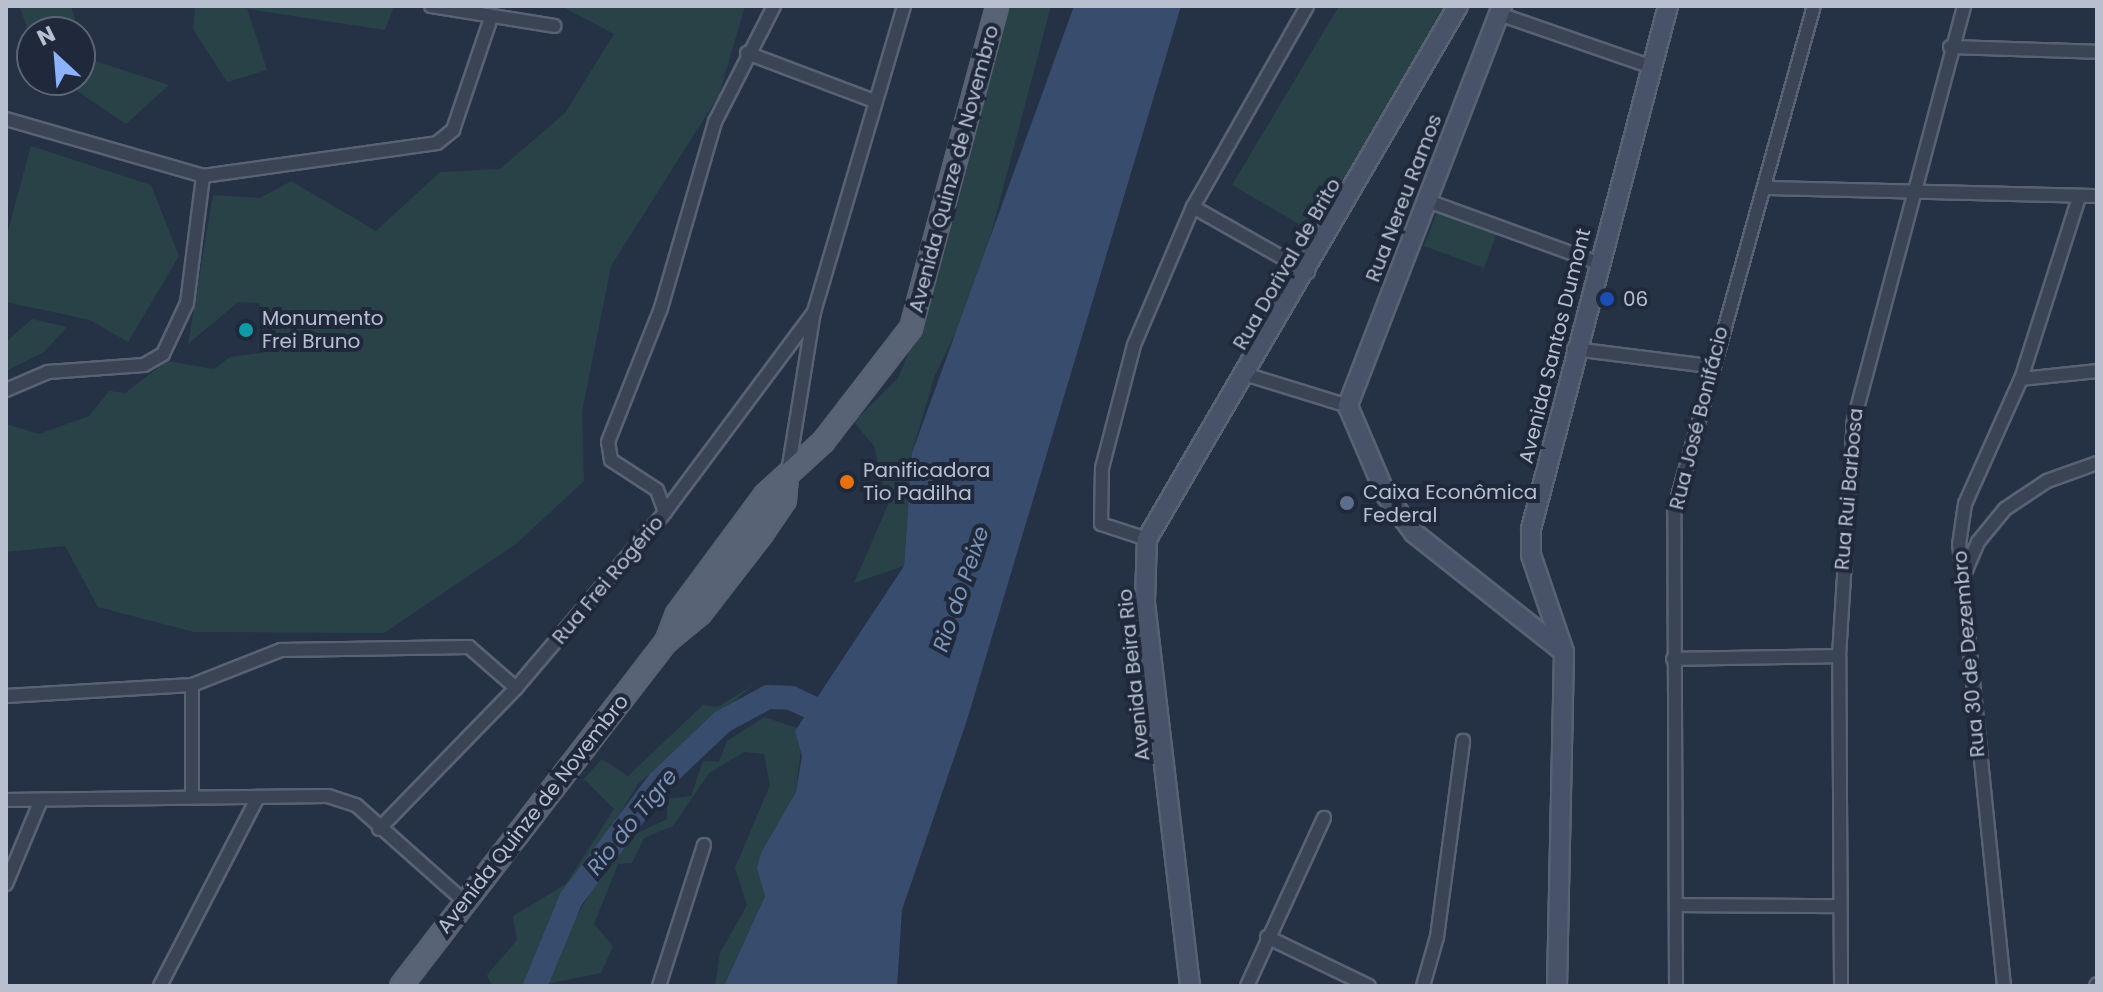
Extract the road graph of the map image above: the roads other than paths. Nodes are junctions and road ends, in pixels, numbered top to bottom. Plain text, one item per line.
1 (431, 6) edge
2 (774, 6) edge
3 (904, 6) edge
4 (997, 6) edge
5 (1307, 6) edge
6 (1458, 6) edge
7 (1668, 6) edge
8 (1814, 6) edge
9 (1964, 6) edge
10 (1501, 10) edge
11 (490, 21) junction
12 (554, 26) dead end
13 (1950, 47) junction
14 (2097, 52) edge
15 (747, 53) junction
16 (1652, 67) junction
17 (874, 101) junction
18 (6, 119) edge
19 (203, 176) junction
20 (1764, 188) junction
21 (1909, 196) junction
22 (2097, 196) edge
23 (2079, 197) junction
24 (1425, 200) junction
25 (1193, 207) junction
26 (1598, 263) junction
27 (1308, 272) junction
28 (814, 312) junction
29 (1574, 349) junction
30 (1709, 366) junction
31 (2097, 371) edge
32 (1248, 375) junction
33 (2021, 379) junction
34 (6, 390) edge
35 (1348, 406) junction
36 (2097, 463) edge
37 (787, 479) junction
38 (665, 512) junction
39 (740, 531) junction
40 (762, 534) junction
41 (1147, 539) junction
42 (717, 576) junction
43 (1963, 578) junction
44 (1542, 588) junction
45 (1516, 617) junction
46 (1564, 652) junction
47 (1839, 656) junction
48 (1673, 659) junction
49 (192, 685) junction
50 (516, 688) junction
51 (6, 696) edge
52 (1463, 741) dead end
53 (192, 796) junction
54 (258, 797) junction
55 (6, 800) edge
56 (41, 800) junction
57 (1324, 818) dead end
58 (379, 829) junction
59 (704, 845) dead end
60 (6, 884) edge
61 (465, 902) junction
62 (1677, 905) junction
63 (1840, 906) junction
64 (1267, 937) junction
65 (160, 986) edge
66 (401, 986) edge
67 (659, 986) edge
68 (1190, 986) edge
69 (1247, 986) edge
70 (1369, 986) edge
71 (1423, 986) edge
72 (1557, 986) edge
73 (1676, 986) edge
74 (1841, 986) edge
75 (2004, 986) edge

1 - 11 street
2 - 15 street
3 - 17 street, Rua Frei Rogério
4 - 37 main road, Avenida Quinze de Novembro
5 - 25 street
6 - 27 street, Rua Dorival de Brito
7 - 16 street, Avenida Santos Dumont
8 - 20 street, Rua José Bonifácio
9 - 13 street, Rua Rui Barbosa
10 - 16 street
10 - 24 street, Rua Nereu Ramos
11 - 12 street
11 - 19 street
13 - 14 street
13 - 21 street, Rua Rui Barbosa
15 - 17 street
15 - 38 street
16 - 26 street, Avenida Santos Dumont
17 - 28 street, Rua Frei Rogério
18 - 19 street
19 - 34 street
20 - 21 street
20 - 30 street, Rua José Bonifácio
21 - 23 street
21 - 47 street, Rua Rui Barbosa
22 - 23 street
23 - 33 street, Rua 30 de Dezembro
24 - 26 street
24 - 35 street, Rua Nereu Ramos
25 - 27 street
25 - 41 street
26 - 29 street, Avenida Santos Dumont
27 - 32 street, Rua Dorival de Brito
28 - 37 street, Rua Frei Rogério
28 - 38 street, Rua Frei Rogério
29 - 30 street
29 - 44 street, Avenida Santos Dumont
30 - 48 street, Rua José Bonifácio
31 - 33 street
32 - 35 street
32 - 41 street, Rua Dorival de Brito
33 - 43 street, Rua 30 de Dezembro
35 - 45 street
36 - 43 street
37 - 39 main road, Avenida Quinze de Novembro
37 - 40 main road, Avenida Quinze de Novembro
38 - 50 street, Rua Frei Rogério
39 - 40 main road
39 - 42 main road, Avenida Quinze de Novembro
40 - 42 main road, Avenida Quinze de Novembro
41 - 68 street, Avenida Beira Rio
42 - 61 main road, Avenida Quinze de Novembro
43 - 75 street, Rua 30 de Dezembro
44 - 45 street
44 - 46 street, Avenida Santos Dumont
45 - 46 street
46 - 72 street, Avenida Santos Dumont
47 - 48 street
47 - 63 street, Rua Rui Barbosa
48 - 62 street, Rua José Bonifácio
49 - 50 street
49 - 51 street
49 - 53 street
50 - 58 street, Rua Frei Rogério
52 - 71 street
53 - 54 street
53 - 56 street
54 - 58 street
54 - 65 street
55 - 56 street
56 - 60 street
57 - 64 street
58 - 61 street
59 - 67 street
61 - 66 main road, Avenida Quinze de Novembro
62 - 63 street
62 - 73 street, Rua José Bonifácio
63 - 74 street, Rua Rui Barbosa
64 - 69 street
64 - 70 street

